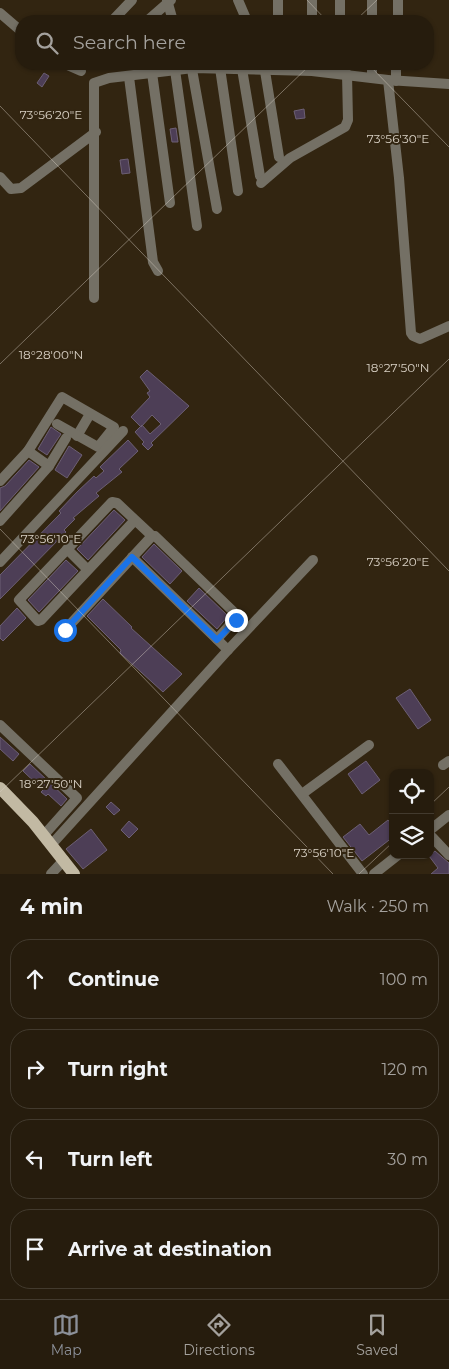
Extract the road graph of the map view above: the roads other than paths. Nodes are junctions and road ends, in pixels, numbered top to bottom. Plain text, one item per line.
1 (132, 0) edge
2 (238, 0) edge
3 (278, 0) edge
4 (312, 0) edge
5 (340, 0) edge
6 (372, 0) edge
7 (398, 0) edge
8 (168, 1) edge
9 (0, 13) edge
10 (118, 15) edge
11 (153, 15) edge
12 (172, 15) edge
13 (244, 15) edge
14 (278, 15) edge
15 (312, 15) edge
16 (340, 15) edge
17 (372, 15) edge
18 (398, 15) edge
19 (15, 26) edge
20 (175, 70) joint
21 (193, 70) edge
22 (220, 70) edge
23 (242, 70) edge
24 (264, 70) edge
25 (342, 70) edge
26 (372, 70) edge
27 (394, 70) edge
28 (152, 73) junction
29 (129, 77) junction
30 (372, 78) junction
31 (392, 80) junction
32 (449, 84) edge
33 (96, 132) junction
34 (279, 157) dead end
35 (0, 177) edge
36 (238, 191) dead end
37 (170, 203) dead end
38 (217, 209) dead end
39 (197, 226) dead end
40 (158, 270) dead end
41 (94, 298) dead end
42 (449, 326) edge
43 (90, 414) junction
44 (57, 424) dead end
45 (123, 432) dead end
46 (77, 436) junction
47 (66, 438) dead end
48 (101, 449) junction
49 (28, 451) junction
50 (49, 466) junction
51 (0, 481) edge
52 (135, 520) junction
53 (0, 521) edge
54 (152, 536) junction
55 (67, 549) junction
56 (2, 556) edge
57 (132, 557) junction
58 (313, 560) dead end
59 (87, 569) junction
60 (65, 630) dead end
61 (217, 640) junction
62 (228, 650) junction
63 (0, 725) edge
64 (369, 744) dead end
65 (278, 764) dead end
66 (0, 788) edge
67 (302, 794) junction
68 (449, 815) edge
69 (434, 830) edge
70 (434, 837) edge
71 (48, 839) junction
72 (449, 856) edge
73 (393, 859) edge
74 (64, 860) junction
75 (51, 874) edge
76 (74, 874) edge
77 (363, 874) edge
78 (374, 874) edge

1 - 10 street
2 - 13 street
3 - 14 street
4 - 15 street
5 - 16 street
6 - 17 street
7 - 18 street
8 - 11 street
8 - 12 street
9 - 19 street
20 - 28 street
20 - 39 street
21 - 38 street
22 - 36 street
23 - 25 street
24 - 34 street
25 - 30 street
26 - 30 street
27 - 31 street
28 - 29 street
28 - 37 street
29 - 33 street
29 - 40 street
30 - 31 street
31 - 32 street
31 - 42 street
33 - 35 street
33 - 41 street
43 - 46 street
43 - 48 street
43 - 49 street
44 - 46 street
45 - 48 street
46 - 48 street
47 - 50 street
48 - 56 street
49 - 50 street
49 - 51 street
50 - 53 street
52 - 54 street
52 - 55 street
52 - 59 street
54 - 57 street
54 - 61 street
55 - 59 street
55 - 59 street
57 - 60 street
57 - 61 street
58 - 62 street
61 - 62 street
62 - 71 street
63 - 71 street
64 - 67 street
65 - 67 street
66 - 71 main road
67 - 77 street
68 - 69 street
70 - 72 street
71 - 74 main road
73 - 78 street
74 - 75 street
74 - 76 main road

